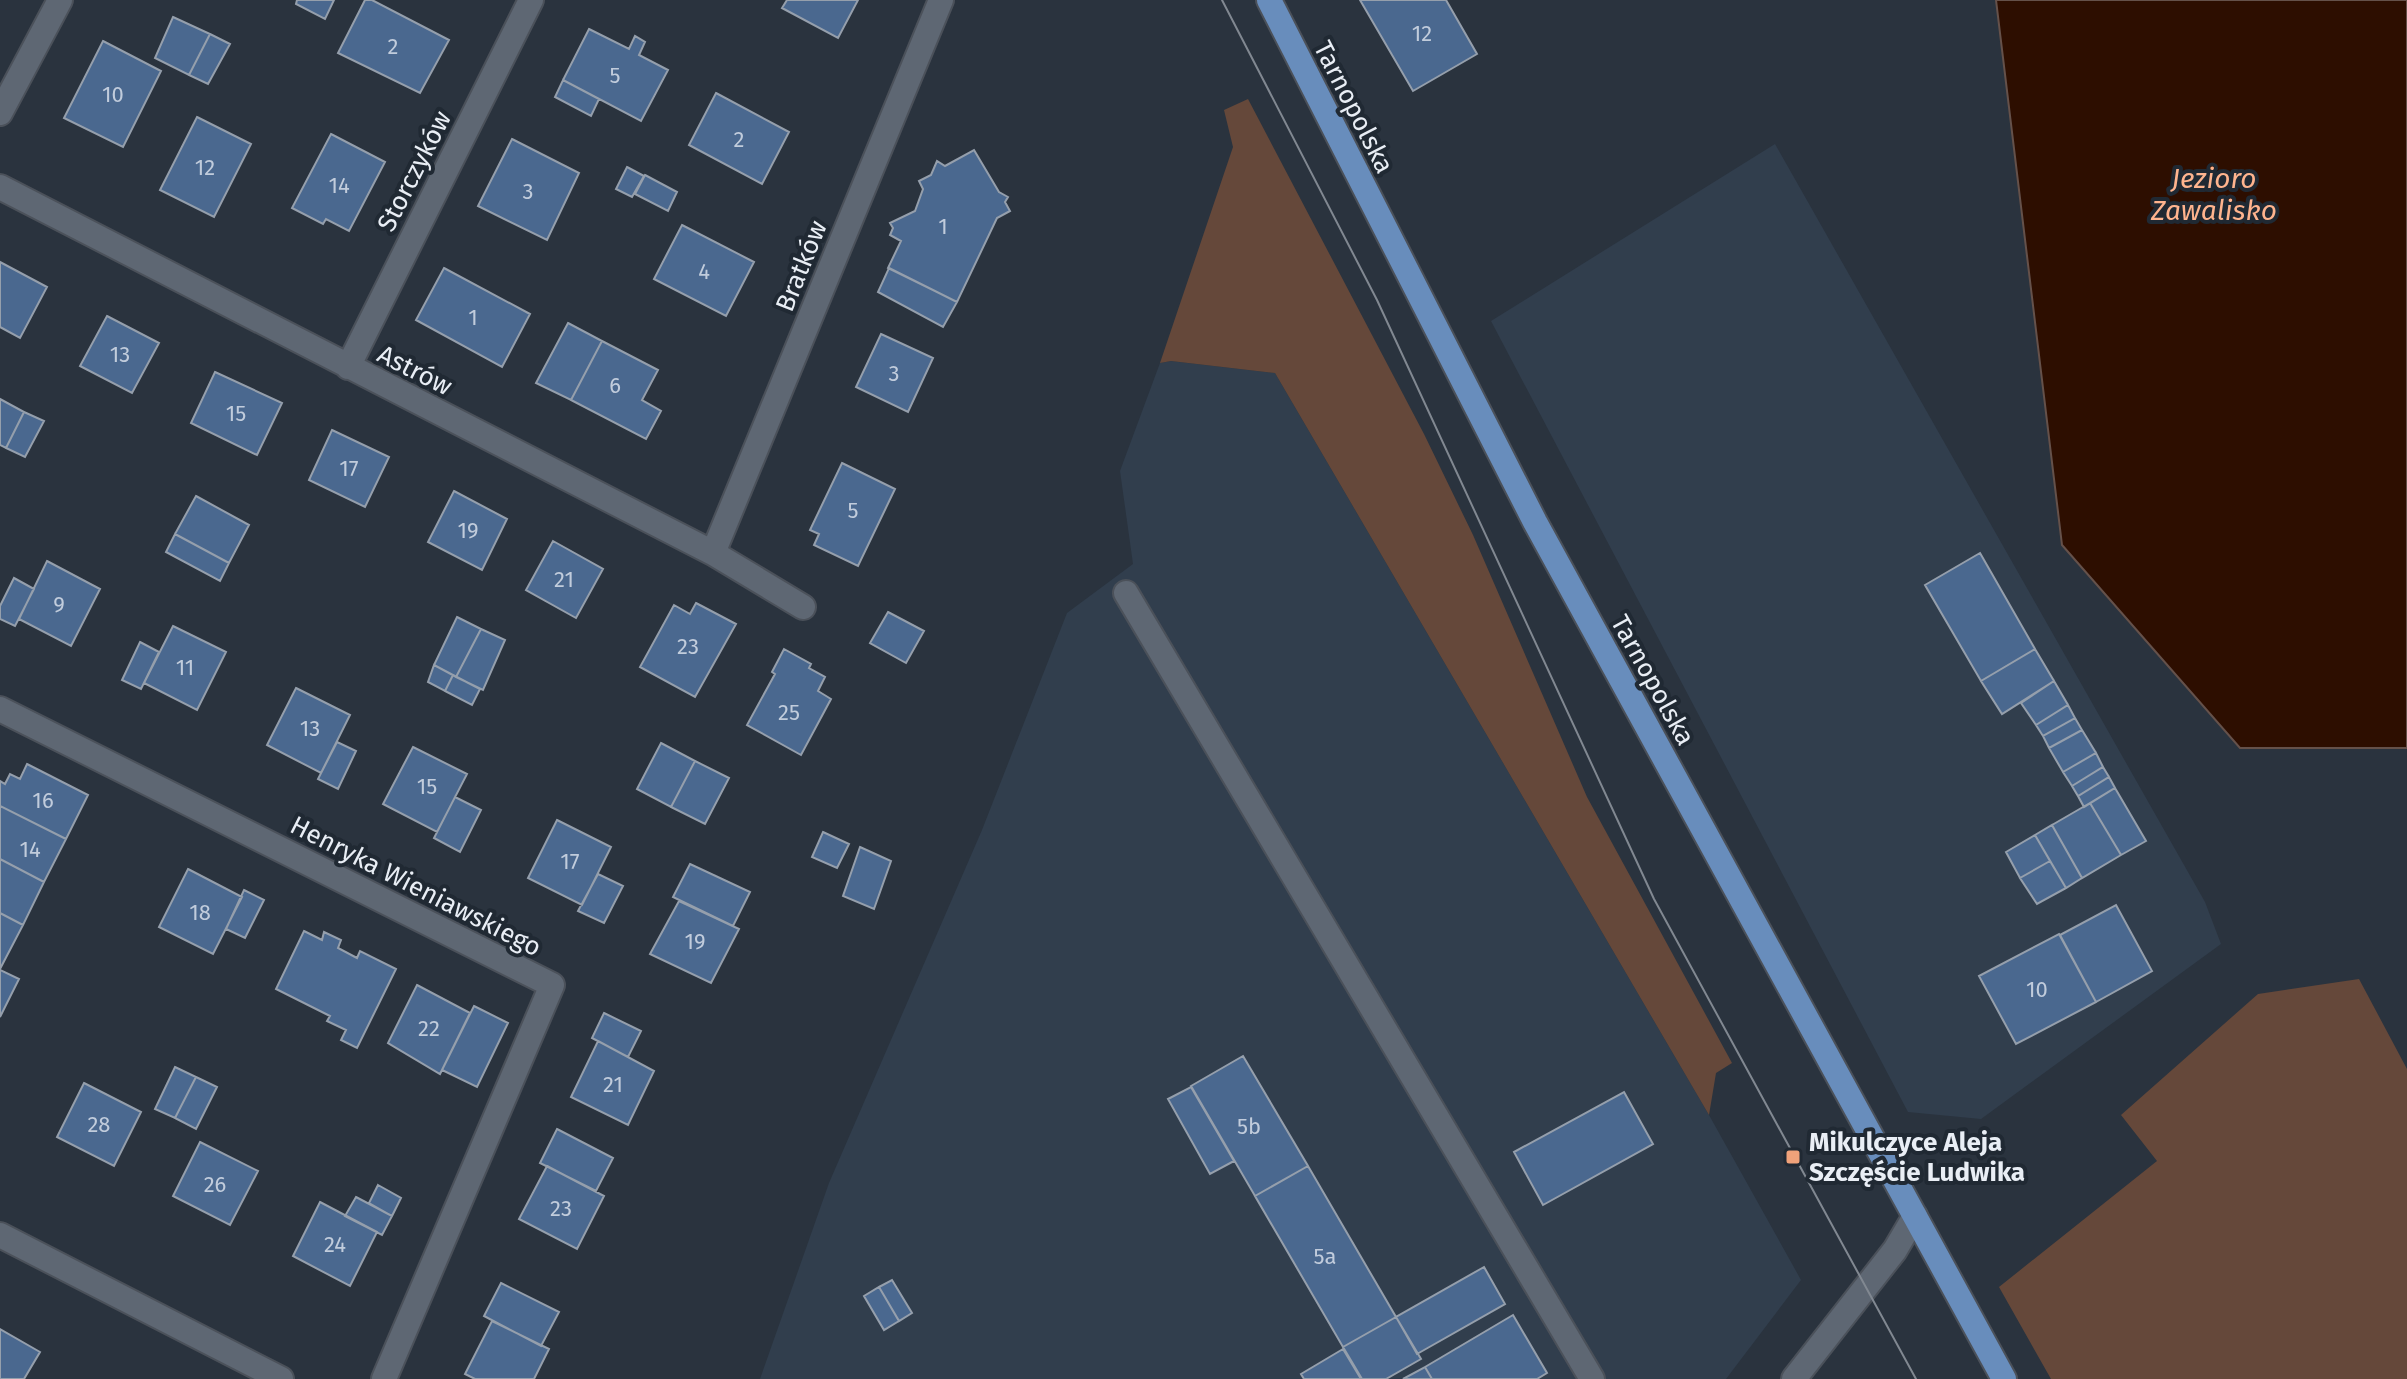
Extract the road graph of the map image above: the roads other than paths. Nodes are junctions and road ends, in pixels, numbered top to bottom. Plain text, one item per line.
1 (60, 0) edge
2 (531, 0) edge
3 (941, 0) edge
4 (1269, 0) edge
5 (0, 113) edge
6 (0, 187) edge
7 (348, 367) junction
8 (713, 553) junction
9 (1126, 593) dead end
10 (803, 607) dead end
11 (0, 709) edge
12 (1915, 1216) junction
13 (0, 1235) edge
14 (281, 1379) edge
15 (384, 1379) edge
16 (1592, 1379) edge
17 (1794, 1379) edge
18 (2004, 1379) edge

1 - 5 street
2 - 7 street, Storczyków
3 - 8 street, Bratków
4 - 12 main road, Tarnopolska
6 - 7 street, Astrów
7 - 8 street, Astrów
8 - 10 street, Astrów
9 - 16 street
11 - 15 street, Henryka Wieniawskiego
12 - 17 street
12 - 18 main road, Tarnopolska
13 - 14 street

